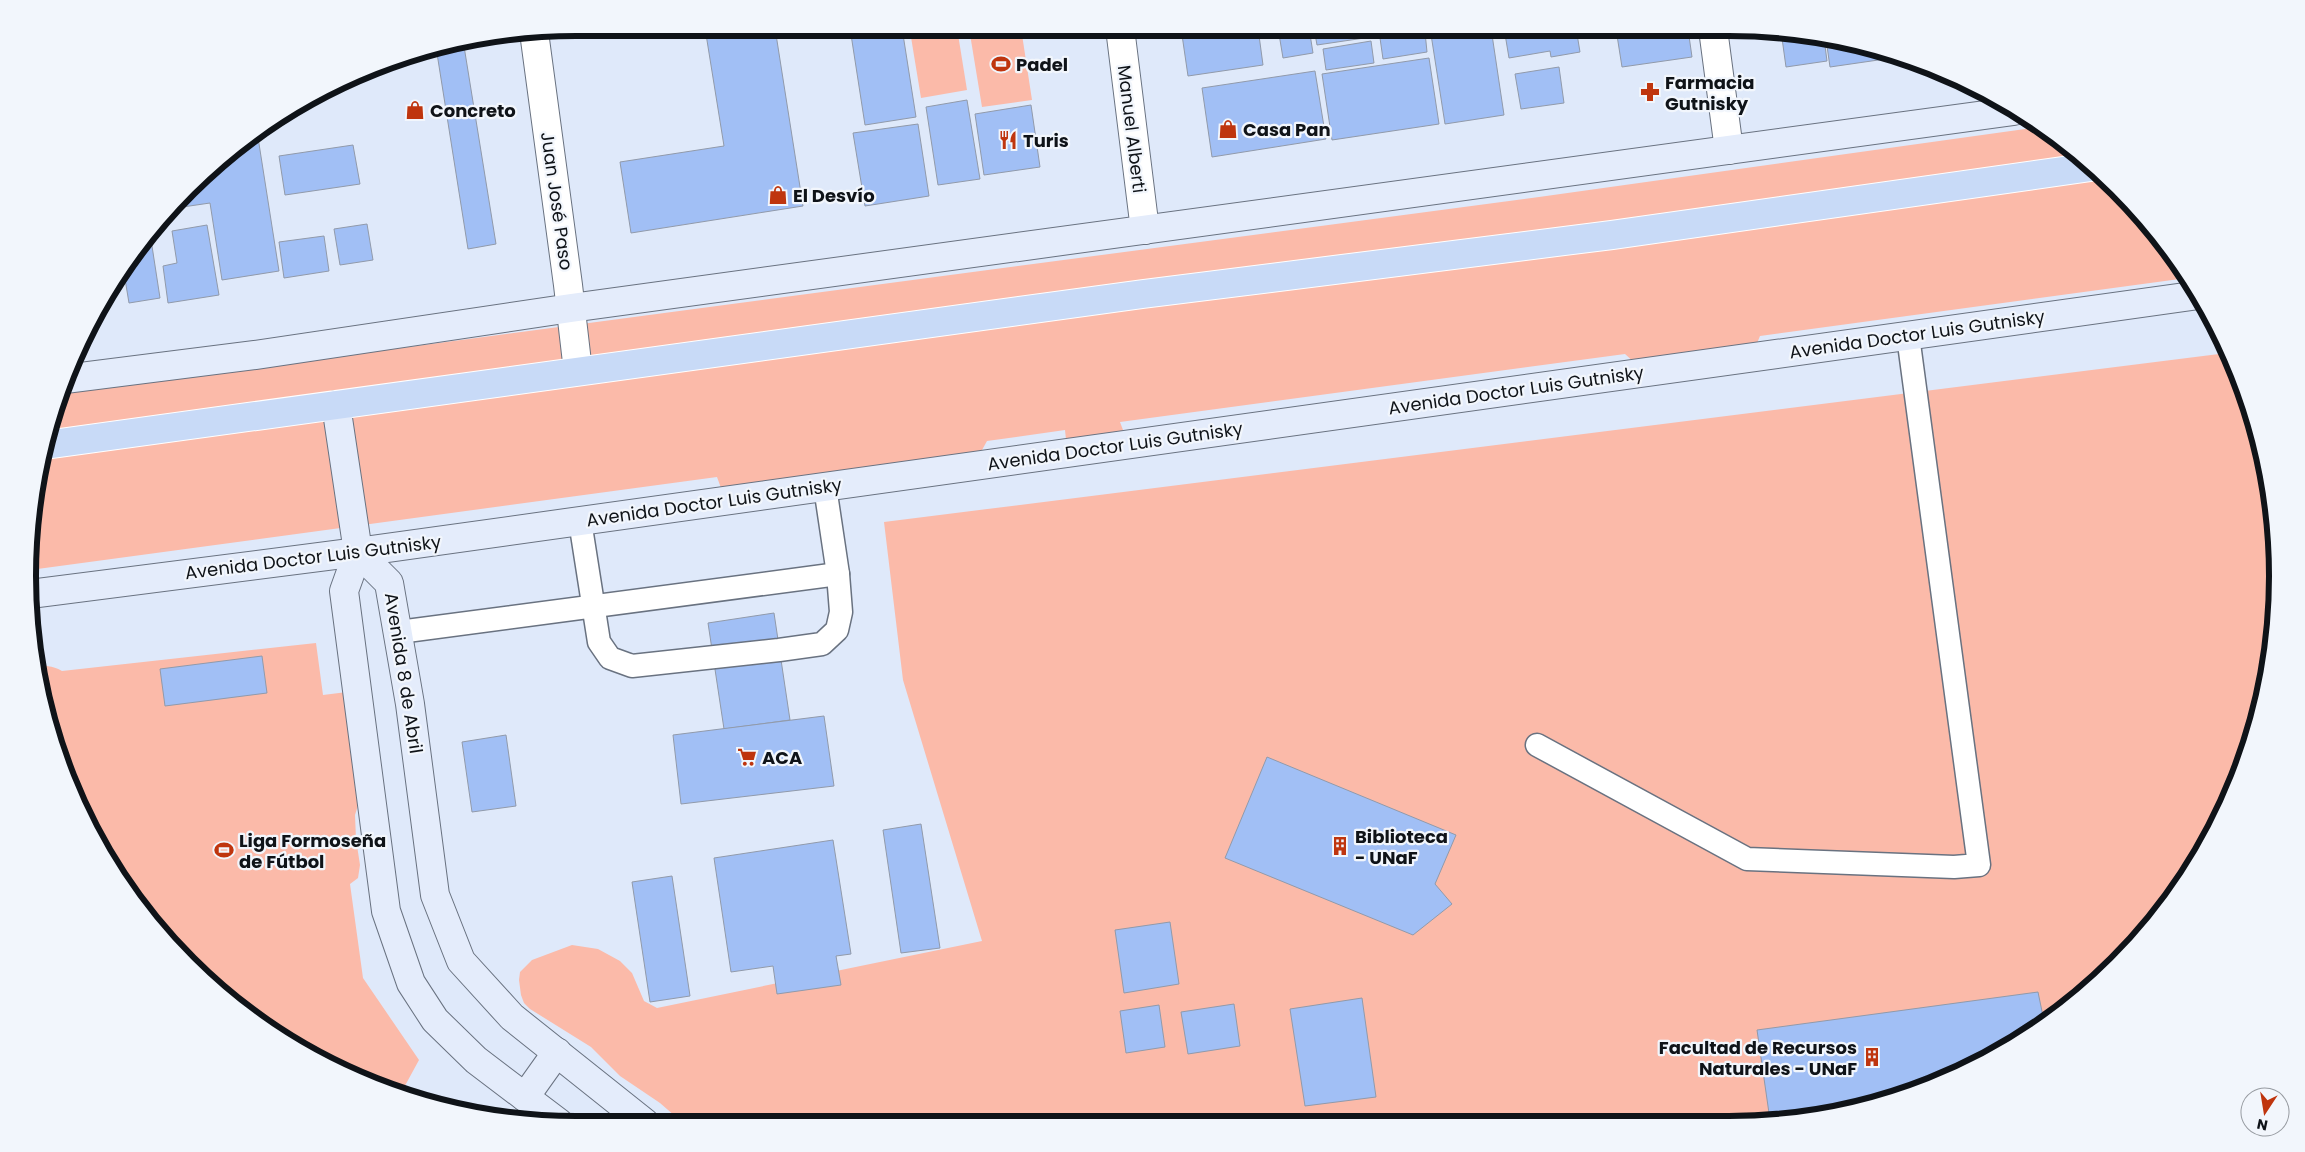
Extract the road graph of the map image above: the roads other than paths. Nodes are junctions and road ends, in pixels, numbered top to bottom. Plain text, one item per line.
1 (1121, 36) edge
2 (1714, 36) edge
3 (535, 38) edge
4 (2004, 112) edge
5 (1729, 150) junction
6 (2083, 168) edge
7 (1145, 230) junction
8 (2190, 296) edge
9 (571, 308) junction
10 (1908, 336) junction
11 (578, 371) junction
12 (74, 378) edge
13 (336, 405) junction
14 (53, 444) edge
15 (825, 487) junction
16 (580, 521) junction
17 (358, 552) junction
18 (838, 574) junction
19 (36, 593) edge
20 (593, 607) junction
21 (399, 632) junction
22 (1537, 745) dead end
23 (557, 1052) junction
24 (525, 1097) junction
25 (549, 1115) edge
26 (636, 1116) edge

1 - 7 street, Manuel Alberti
2 - 5 street
3 - 9 street, Juan José Paso
4 - 5 main road
5 - 7 main road
6 - 11 main road
7 - 9 main road
8 - 10 main road, Avenida Doctor Luis Gutnisky
9 - 11 street, Juan José Paso
9 - 12 main road
10 - 15 main road, Avenida Doctor Luis Gutnisky
10 - 22 lane
11 - 13 main road
13 - 14 main road
13 - 17 main road
15 - 16 main road, Avenida Doctor Luis Gutnisky
15 - 18 lane
16 - 17 main road, Avenida Doctor Luis Gutnisky
16 - 20 lane
17 - 19 main road, Avenida Doctor Luis Gutnisky
17 - 21 main road, Avenida 8 de Abril
17 - 24 main road
18 - 20 lane
18 - 20 lane
20 - 21 lane
21 - 23 main road, Avenida 8 de Abril
23 - 24 main road
23 - 26 main road, Avenida 8 de Abril
24 - 25 main road

